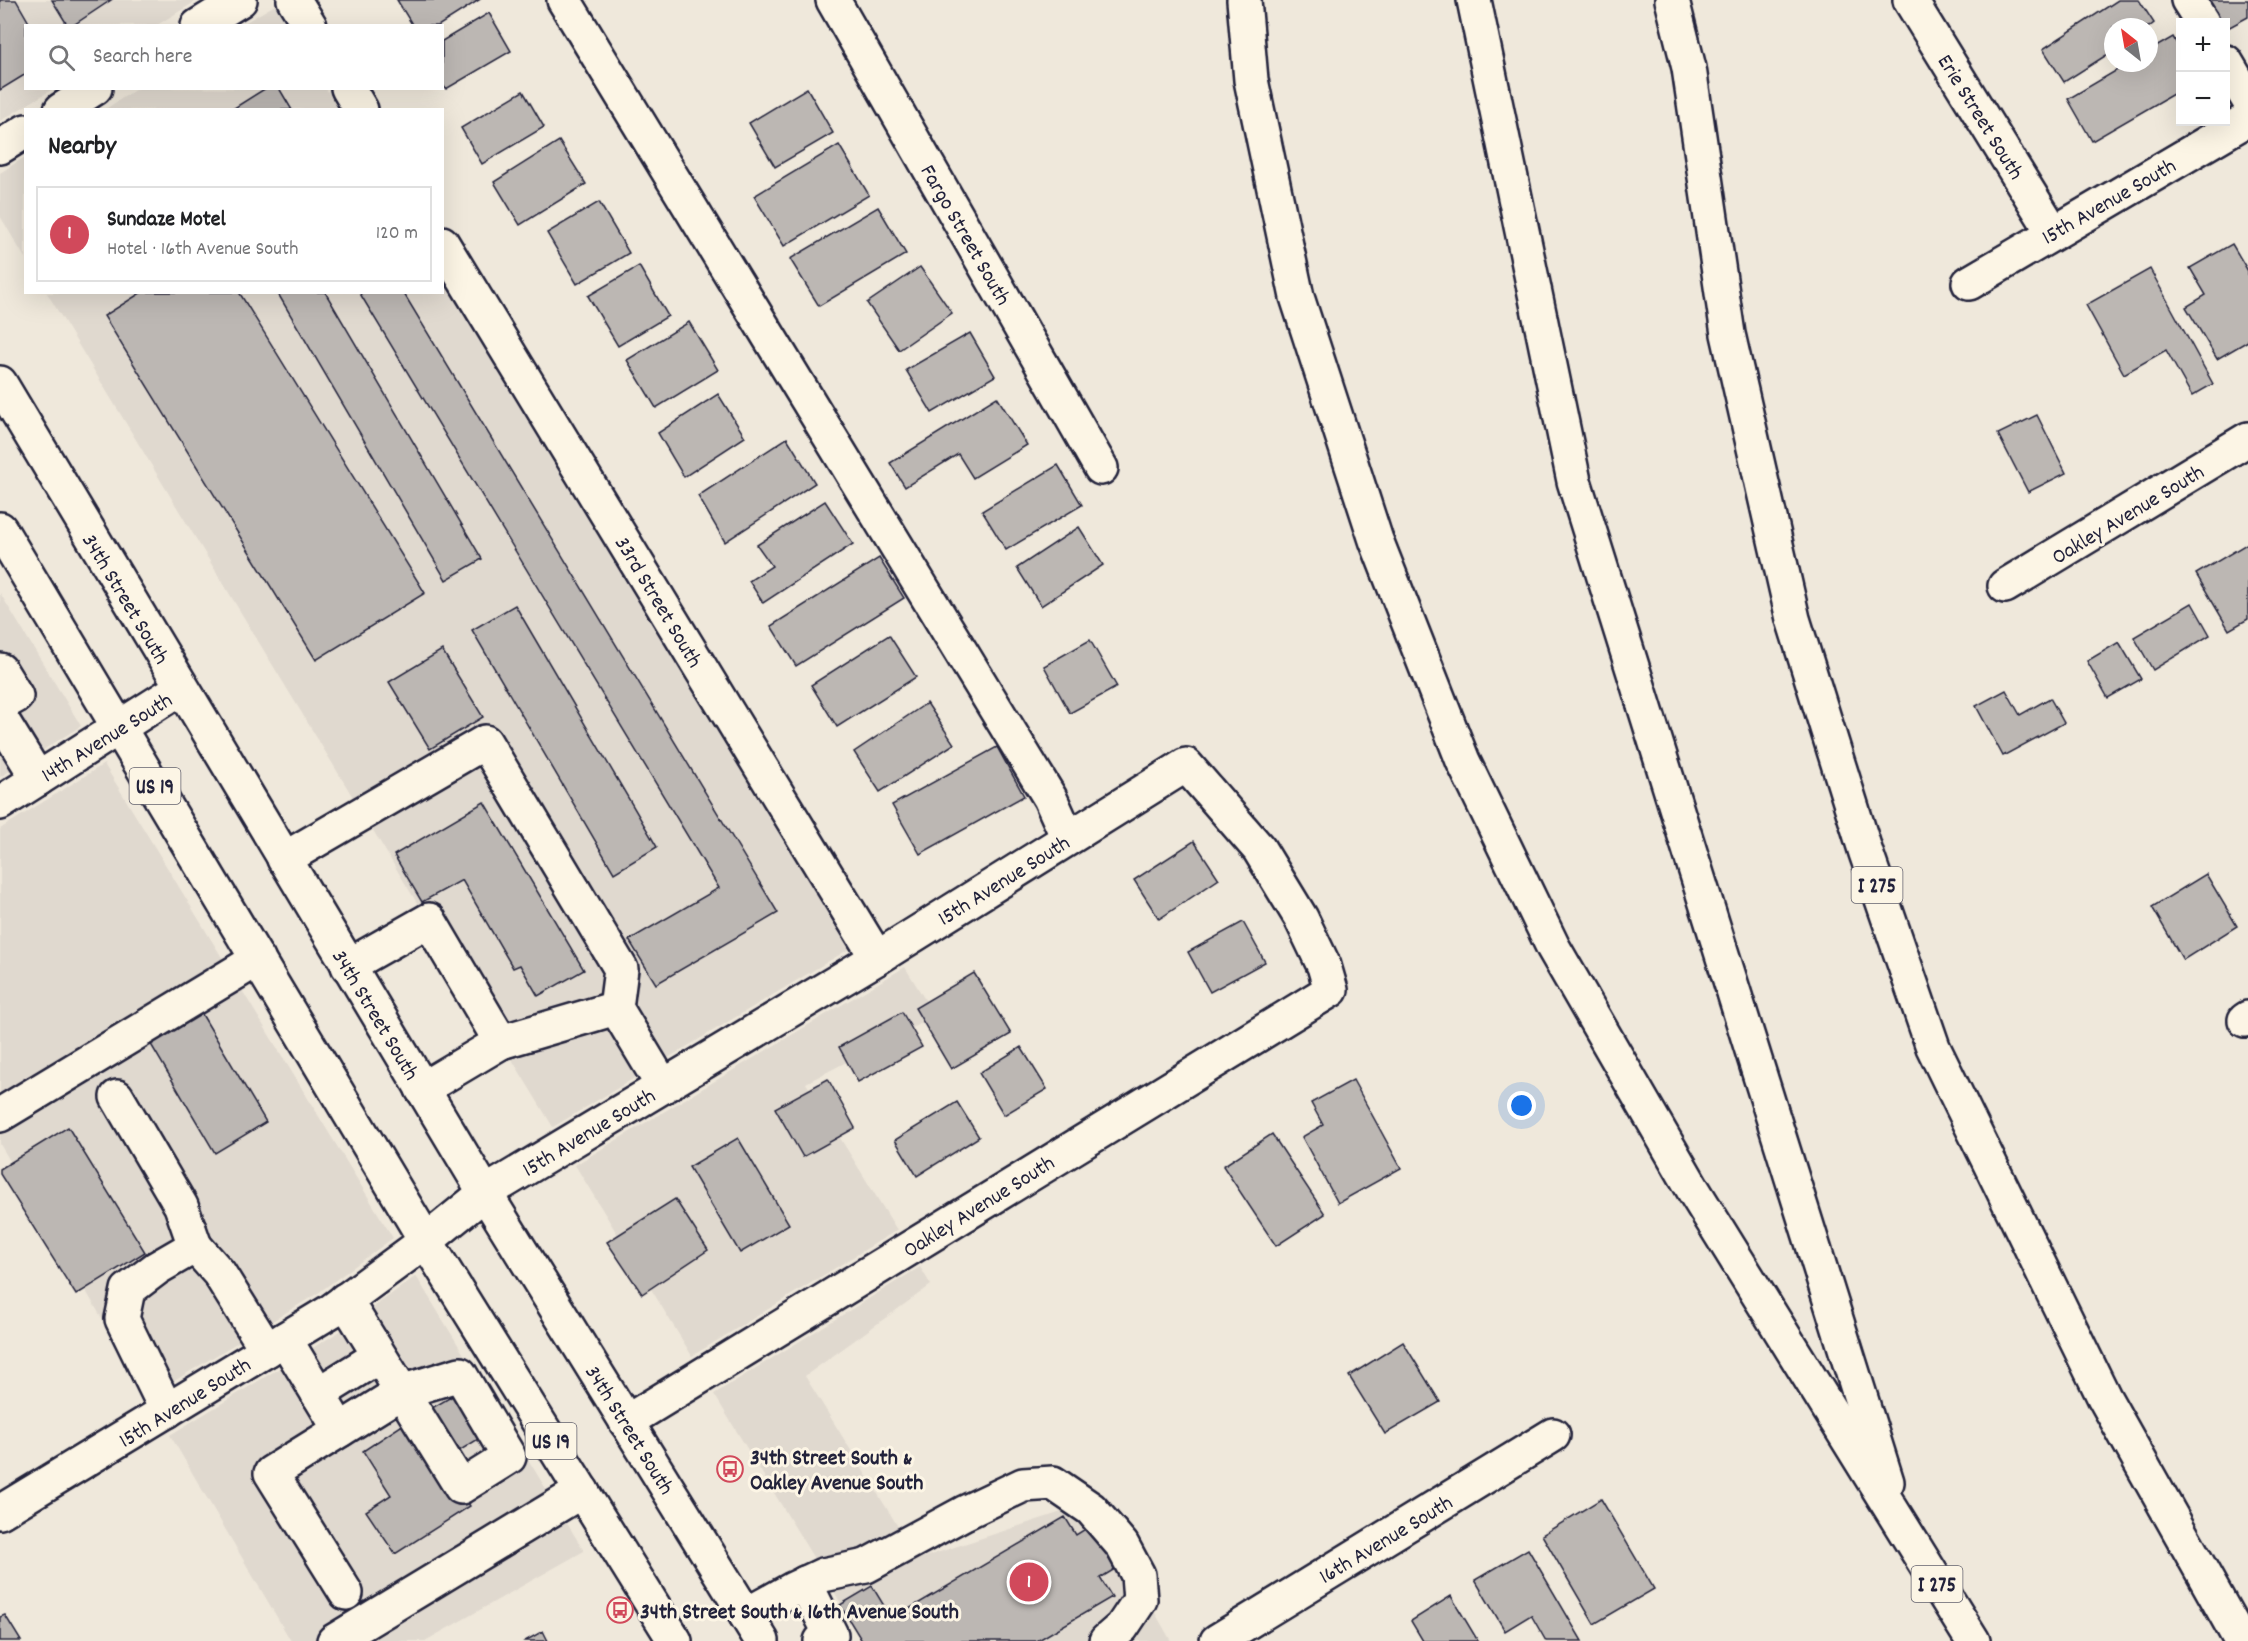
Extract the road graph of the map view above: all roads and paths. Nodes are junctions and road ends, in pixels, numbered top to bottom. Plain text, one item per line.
1 (240, 0) edge
2 (294, 0) edge
3 (564, 0) edge
4 (833, 0) edge
5 (1244, 0) edge
6 (1474, 0) edge
7 (1672, 0) edge
8 (1685, 0) edge
9 (1910, 0) edge
10 (2188, 0) edge
11 (2199, 18) edge
12 (201, 24) edge
13 (309, 24) edge
14 (1689, 68) junction
15 (2230, 69) edge
16 (92, 90) edge
17 (349, 90) edge
18 (2248, 99) edge
19 (64, 108) edge
20 (360, 108) edge
21 (2248, 119) edge
22 (24, 132) edge
23 (0, 147) edge
24 (2053, 232) junction
25 (444, 246) edge
26 (1969, 283) dead end
27 (0, 383) edge
28 (2248, 439) edge
29 (1101, 468) dead end
30 (5, 548) edge
31 (2005, 586) dead end
32 (0, 670) edge
33 (181, 688) junction
34 (0, 705) edge
35 (0, 717) edge
36 (120, 727) junction
37 (38, 779) junction
38 (0, 803) edge
39 (1068, 838) junction
40 (284, 859) junction
41 (877, 958) junction
42 (258, 959) junction
43 (348, 966) junction
44 (1331, 990) joint
45 (616, 1008) junction
46 (501, 1042) junction
47 (663, 1086) junction
48 (422, 1089) junction
49 (117, 1097) dead end
50 (0, 1115) edge
51 (485, 1193) junction
52 (426, 1241) junction
53 (195, 1246) junction
54 (345, 1300) junction
55 (276, 1344) junction
56 (496, 1352) junction
57 (379, 1356) junction
58 (460, 1374) junction
59 (401, 1392) junction
60 (318, 1394) junction
61 (167, 1411) junction
62 (627, 1422) junction
63 (340, 1431) junction
64 (547, 1434) junction
65 (1553, 1435) dead end
66 (510, 1457) junction
67 (582, 1491) junction
68 (0, 1512) edge
69 (1902, 1528) junction
70 (805, 1583) junction
71 (346, 1593) dead end
72 (754, 1628) edge
73 (829, 1639) edge
74 (334, 1641) edge
75 (675, 1641) edge
76 (1106, 1641) edge
77 (1218, 1641) edge
78 (1973, 1641) edge
79 (2241, 1641) edge

1 - 12 main road
2 - 13 main road
3 - 39 main road
4 - 29 main road, Fargo Street South
5 - 69 main road, I 275
6 - 69 main road
7 - 14 main road
8 - 14 main road, I 275
9 - 24 main road, Erie Street South
10 - 11 main road
14 - 79 main road, I 275
15 - 18 main road
16 - 19 main road
17 - 20 main road
21 - 24 main road, 15th Avenue South
22 - 23 main road
24 - 26 main road, 15th Avenue South
25 - 41 main road, 33rd Street South
27 - 33 main road, 34th Street South
28 - 31 main road, Oakley Avenue South
30 - 36 main road, US 19
32 - 34 main road
33 - 36 main road, 14th Avenue South
33 - 40 main road, 34th Street South
35 - 37 main road
36 - 37 main road, 14th Avenue South
36 - 42 main road, US 19
37 - 38 main road, 14th Avenue South
39 - 41 main road, 15th Avenue South
39 - 44 main road, 15th Avenue South
40 - 43 main road, 34th Street South
40 - 45 main road
41 - 47 main road, 15th Avenue South
42 - 50 main road
42 - 52 main road, US 19
43 - 46 main road
43 - 48 main road, 34th Street South
44 - 62 main road, Oakley Avenue South
45 - 46 main road
45 - 47 main road
46 - 48 main road
47 - 51 main road, 15th Avenue South
48 - 51 main road, 34th Street South
49 - 53 main road
51 - 52 main road, 15th Avenue South
51 - 62 main road, 34th Street South
52 - 54 main road, 15th Avenue South
52 - 56 main road, US 19
53 - 55 main road
53 - 61 main road
54 - 55 main road, 15th Avenue South
54 - 57 main road
55 - 60 main road
55 - 61 main road, 15th Avenue South
56 - 58 main road
56 - 64 main road, US 19
57 - 59 main road
57 - 60 main road
58 - 59 main road
58 - 66 main road
59 - 63 main road
59 - 66 main road
60 - 63 main road
61 - 68 main road, 15th Avenue South
62 - 72 main road, 34th Street South
63 - 71 main road
64 - 66 main road
64 - 67 main road, US 19
65 - 77 main road, 16th Avenue South
67 - 74 main road
67 - 75 main road, US 19
69 - 78 main road, I 275
70 - 72 main road
70 - 73 main road
70 - 76 main road

